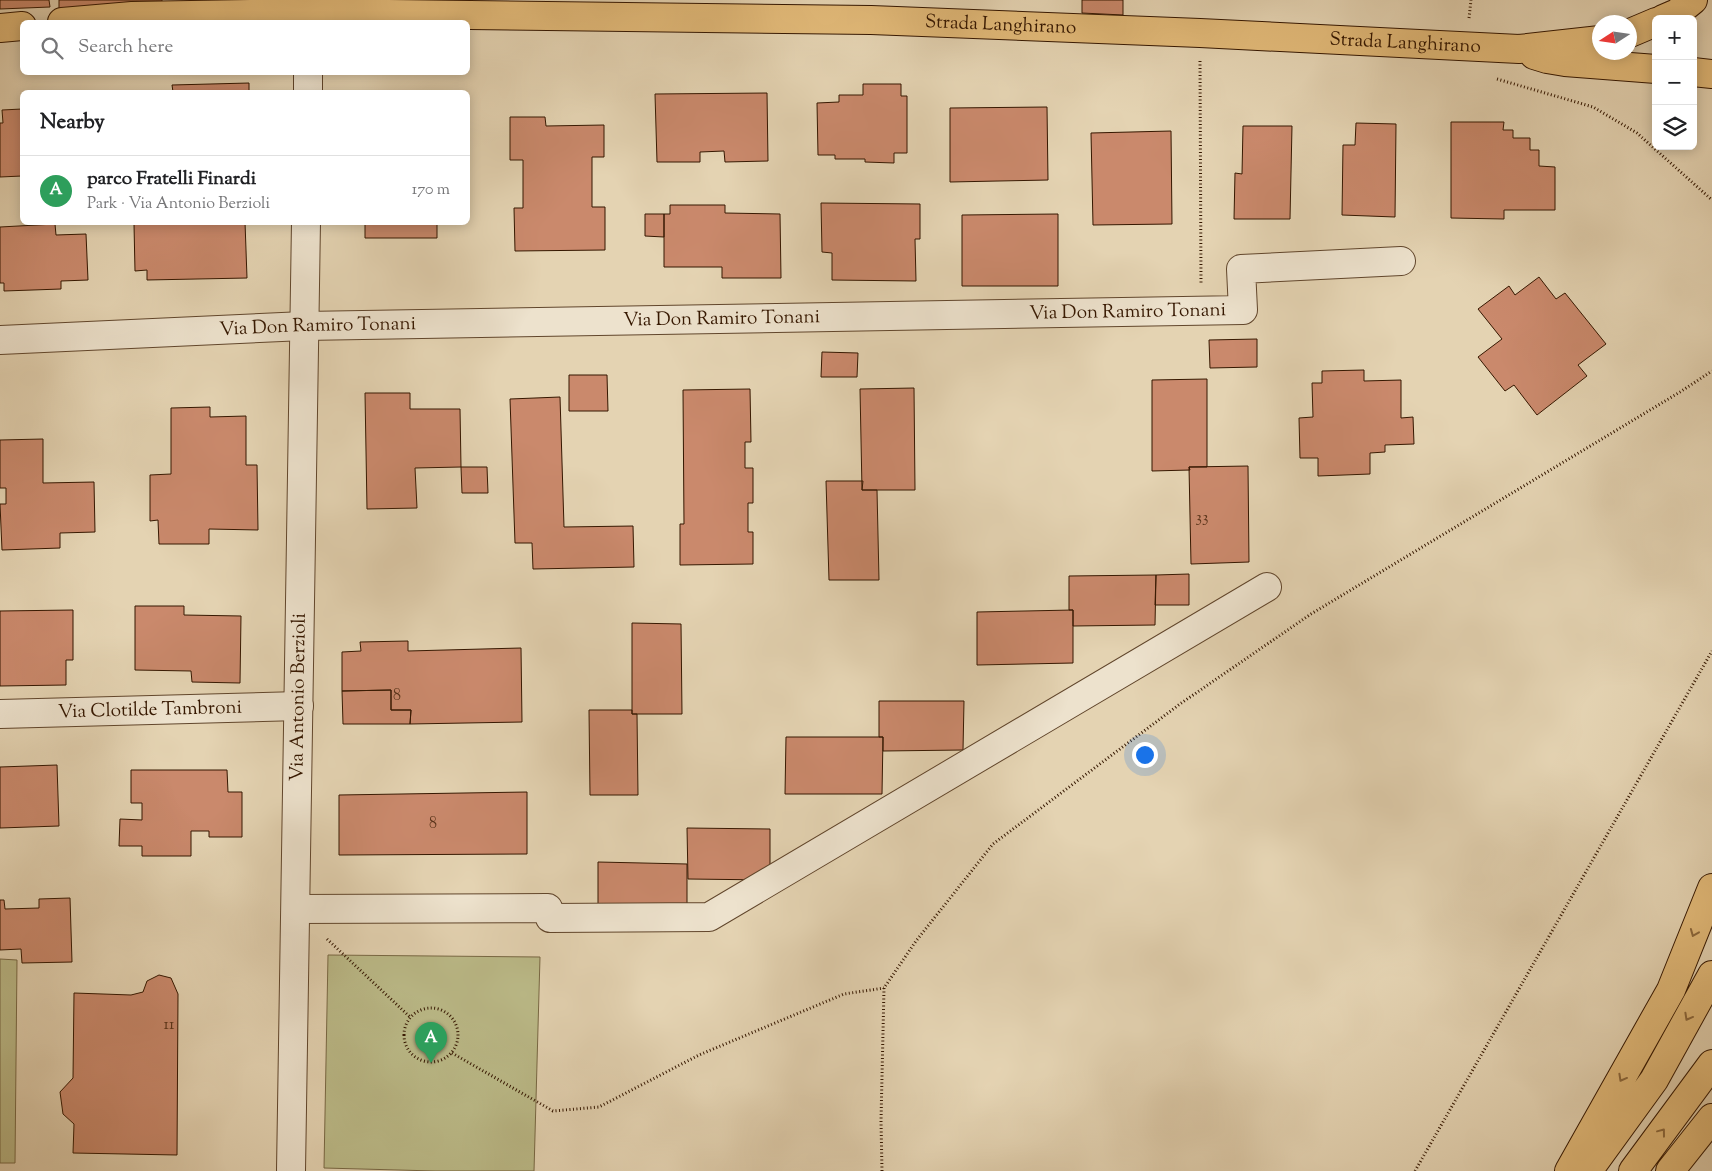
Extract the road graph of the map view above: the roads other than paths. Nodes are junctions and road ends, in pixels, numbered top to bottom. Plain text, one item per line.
1 (1693, 0) edge
2 (1673, 15) edge
3 (309, 18) edge
4 (85, 20) edge
5 (1652, 24) edge
6 (20, 26) edge
7 (0, 28) edge
8 (1637, 30) edge
9 (1592, 41) edge
10 (1519, 49) junction
11 (1652, 69) edge
12 (1697, 72) edge
13 (1712, 74) edge
14 (308, 75) edge
15 (308, 90) edge
16 (306, 225) edge
17 (1400, 260) dead end
18 (304, 326) junction
19 (0, 340) edge
20 (1267, 588) dead end
21 (299, 706) junction
22 (0, 714) edge
23 (1712, 888) edge
24 (296, 909) junction
25 (1712, 975) edge
26 (1712, 1064) edge
27 (1712, 1118) edge
28 (292, 1171) edge
29 (1568, 1171) edge
30 (1588, 1171) edge
31 (1633, 1171) edge
32 (1670, 1171) edge

1 - 2 main road
3 - 4 main road, Strada Langhirano
3 - 10 main road, Strada Langhirano
5 - 8 main road
6 - 7 main road
9 - 10 main road, Strada Langhirano
10 - 11 main road, Strada Langhirano
12 - 13 main road
14 - 15 street
16 - 18 street, Via Antonio Berzioli
17 - 18 street, Via Don Ramiro Tonani
18 - 19 street, Via Don Ramiro Tonani
18 - 21 street, Via Antonio Berzioli
20 - 24 street
21 - 22 street, Via Clotilde Tambroni
21 - 24 street, Via Antonio Berzioli
23 -> 29 main road
24 - 28 street, Via Antonio Berzioli
25 -> 30 main road
31 -> 26 main road
27 - 32 main road

